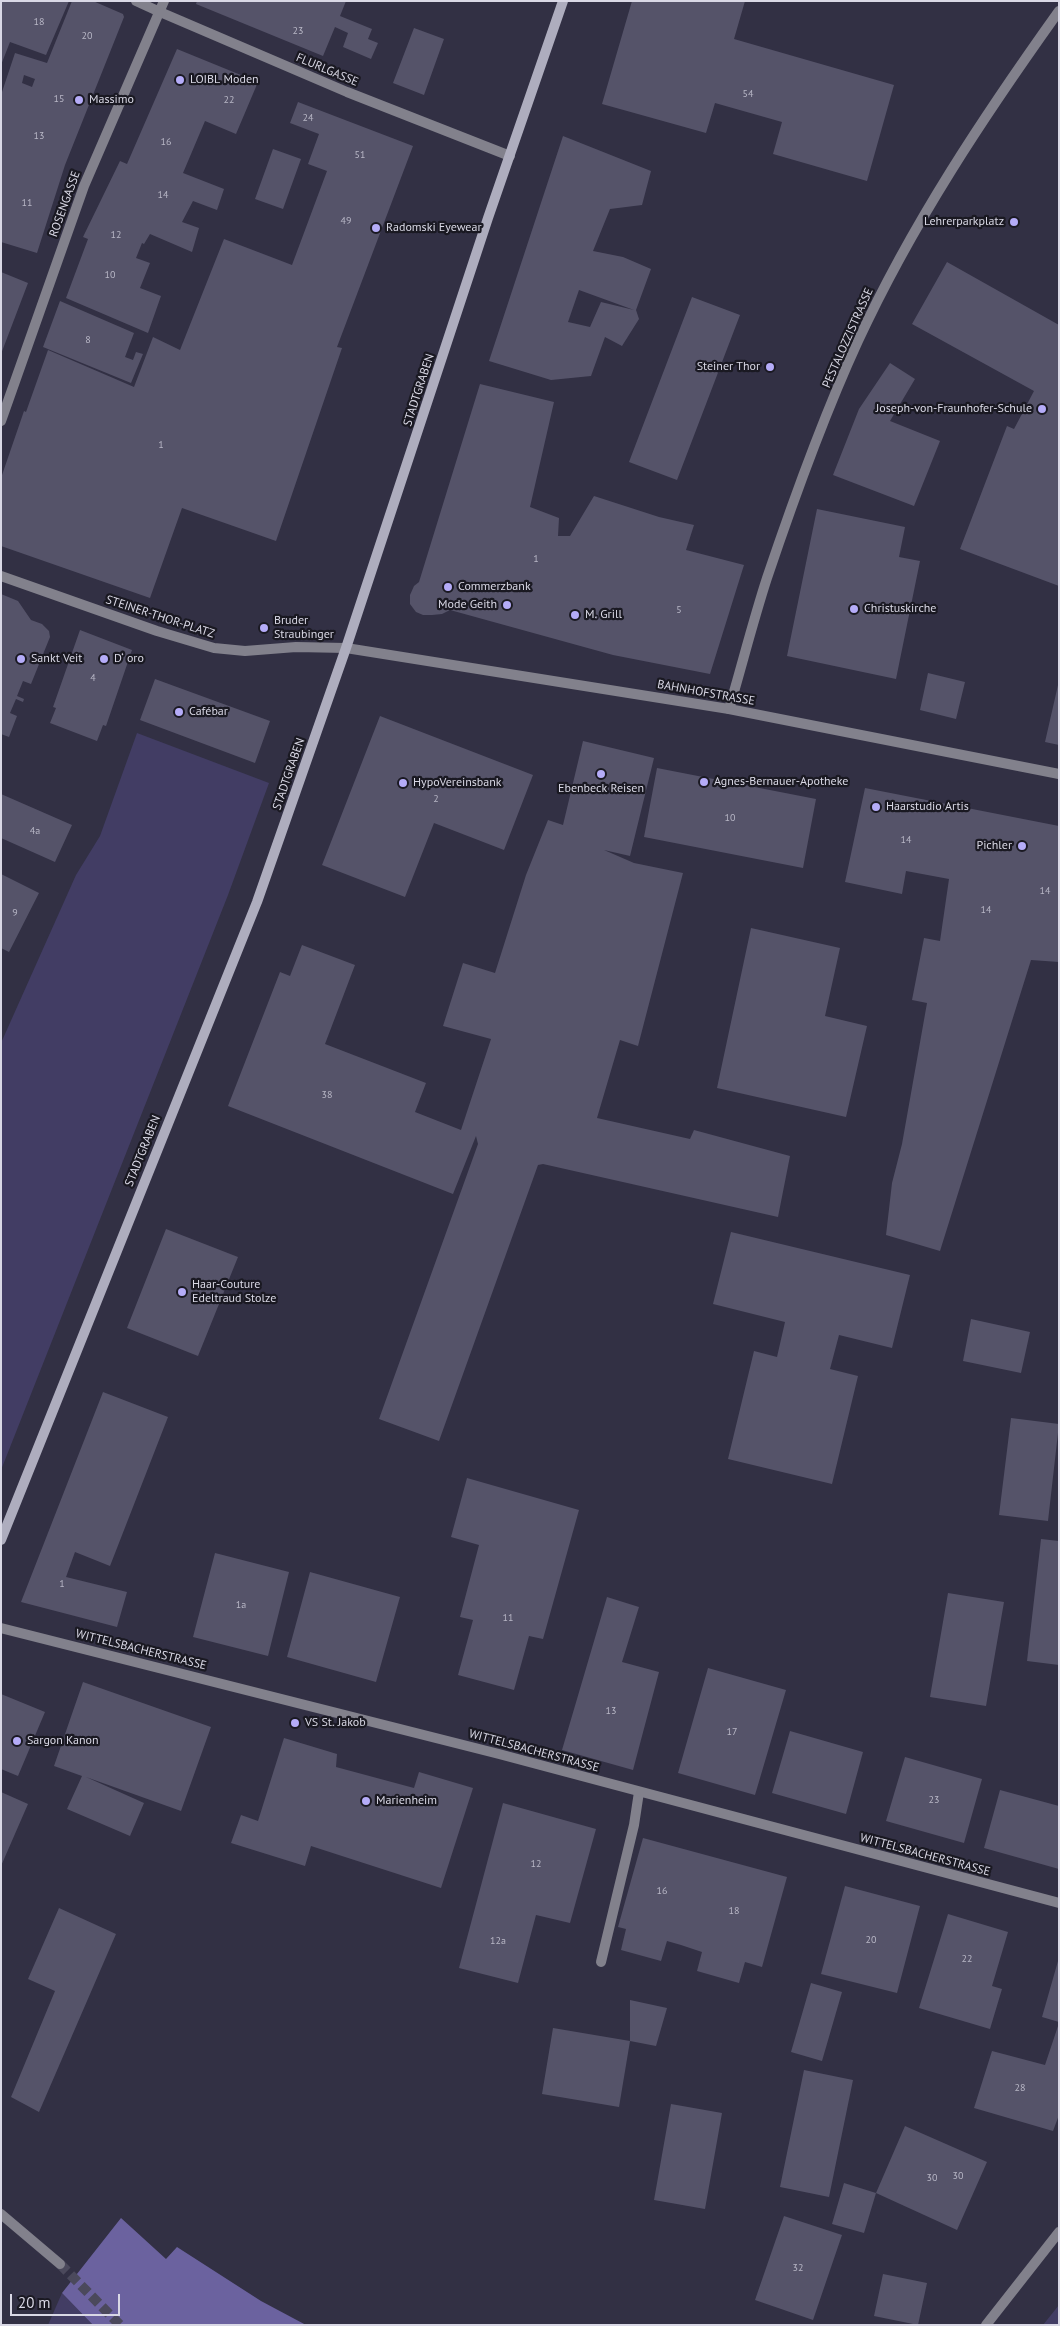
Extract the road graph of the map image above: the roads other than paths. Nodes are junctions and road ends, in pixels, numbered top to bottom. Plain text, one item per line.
1 (136, 1) edge
2 (164, 1) edge
3 (563, 1) edge
4 (1059, 11) edge
5 (160, 12) junction
6 (510, 156) junction
7 (1, 421) edge
8 (1, 576) edge
9 (346, 648) junction
10 (729, 709) junction
11 (1059, 774) edge
12 (1, 1540) edge
13 (1, 1628) edge
14 (639, 1792) junction
15 (1059, 1903) edge
16 (601, 1962) dead end
17 (1, 2214) edge
18 (1059, 2232) edge
19 (60, 2264) tunnel mouth
20 (986, 2325) edge

1 - 5 street, FLURLGASSE
2 - 5 street, ROSENGASSE
3 - 6 main road, STADTGRABEN
4 - 10 street, PESTALOZZISTRASSE
5 - 6 street, FLURLGASSE
5 - 7 street, ROSENGASSE
6 - 9 main road, STADTGRABEN
8 - 9 street, STEINER-THOR-PLATZ
9 - 10 street, BAHNHOFSTRASSE
9 - 12 main road, STADTGRABEN
10 - 11 street, BAHNHOFSTRASSE
13 - 14 street, WITTELSBACHERSTRASSE
14 - 15 street, WITTELSBACHERSTRASSE
14 - 16 street
17 - 19 street
18 - 20 street

